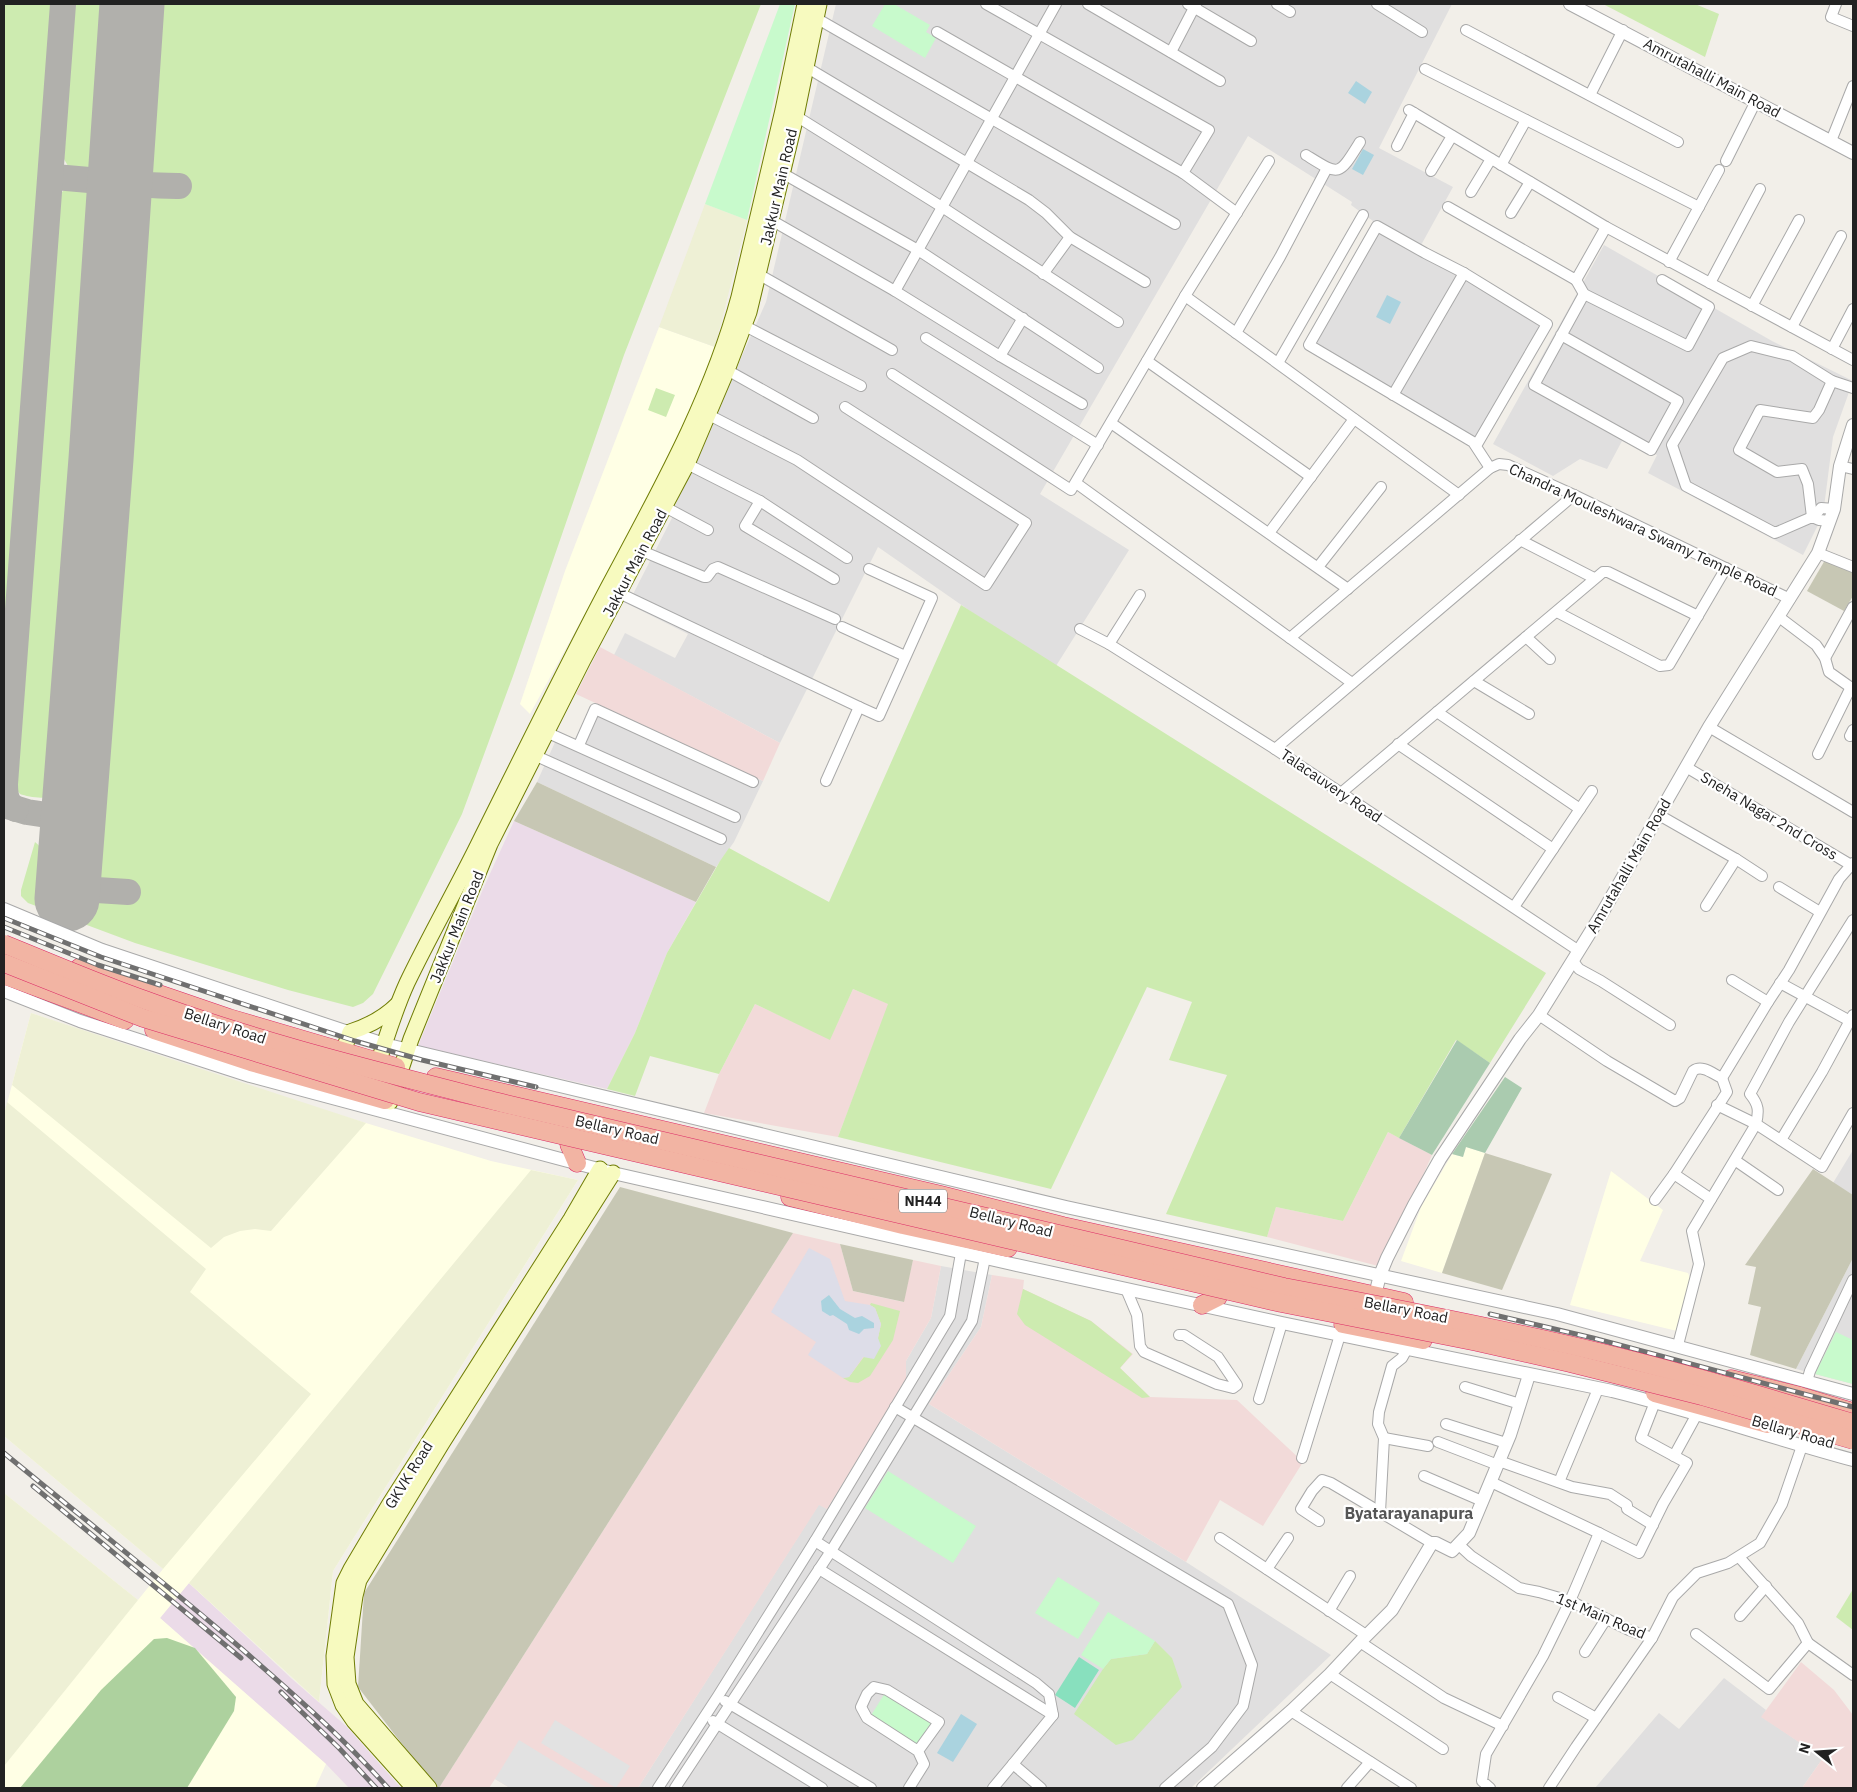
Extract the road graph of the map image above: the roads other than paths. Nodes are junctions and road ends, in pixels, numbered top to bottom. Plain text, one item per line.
1 (805, 4) edge
2 (986, 4) edge
3 (1056, 4) edge
4 (1088, 4) edge
5 (1277, 4) edge
6 (1377, 4) edge
7 (1570, 4) edge
8 (1836, 4) edge
9 (1193, 5) edge
10 (817, 11) edge
11 (1290, 12) dead end
12 (1853, 26) edge
13 (1466, 30) dead end
14 (1623, 30) junction
15 (937, 32) dead end
16 (1422, 32) dead end
17 (1039, 34) junction
18 (1251, 41) dead end
19 (1171, 52) junction
20 (806, 67) junction
21 (1425, 69) dead end
22 (1015, 77) junction
23 (1220, 81) dead end
24 (1853, 86) edge
25 (1590, 95) junction
26 (1756, 101) junction
27 (796, 116) junction
28 (991, 120) junction
29 (1526, 120) junction
30 (1452, 136) junction
31 (1360, 142) dead end
32 (1678, 142) dead end
33 (1831, 142) junction
34 (1397, 146) dead end
35 (1853, 153) edge
36 (1306, 154) dead end
37 (1491, 159) junction
38 (1269, 161) dead end
39 (1726, 161) dead end
40 (967, 163) junction
41 (1501, 165) junction
42 (1327, 168) junction
43 (1719, 170) dead end
44 (1431, 171) dead end
45 (1183, 172) junction
46 (782, 173) junction
47 (1530, 182) junction
48 (1760, 190) dead end
49 (1471, 192) dead end
50 (942, 207) junction
51 (1448, 207) dead end
52 (1699, 208) junction
53 (1237, 213) junction
54 (1511, 213) dead end
55 (1363, 215) dead end
56 (765, 219) junction
57 (1799, 220) dead end
58 (1175, 224) dead end
59 (1606, 227) junction
60 (1841, 236) dead end
61 (1070, 237) junction
62 (918, 250) junction
63 (1669, 262) junction
64 (1464, 273) junction
65 (758, 274) junction
66 (1043, 274) junction
67 (1327, 278) junction
68 (1576, 280) junction
69 (1662, 280) dead end
70 (1145, 282) dead end
71 (1710, 283) junction
72 (1342, 288) junction
73 (895, 290) junction
74 (1584, 294) junction
75 (1185, 296) junction
76 (1752, 306) junction
77 (1853, 310) edge
78 (1023, 318) junction
79 (1118, 322) dead end
80 (745, 326) junction
81 (1792, 327) junction
82 (1236, 333) junction
83 (1561, 335) junction
84 (926, 338) dead end
85 (1832, 349) junction
86 (892, 350) dead end
87 (1000, 356) junction
88 (1853, 360) edge
89 (1147, 362) junction
90 (1278, 364) junction
91 (1098, 368) dead end
92 (728, 370) junction
93 (892, 374) dead end
94 (1832, 380) junction
95 (861, 386) dead end
96 (1853, 388) edge
97 (1393, 395) junction
98 (1082, 404) dead end
99 (845, 407) dead end
100 (709, 415) junction
101 (813, 418) dead end
102 (1354, 419) junction
103 (1111, 423) junction
104 (1853, 425) edge
105 (1098, 445) junction
106 (1476, 446) junction
107 (687, 464) junction
108 (1840, 466) junction
109 (1490, 468) junction
110 (1853, 469) edge
111 (1311, 476) junction
112 (1076, 482) junction
113 (1381, 487) dead end
114 (1459, 495) junction
115 (1574, 495) junction
116 (760, 501) junction
117 (657, 515) junction
118 (1832, 515) junction
119 (1813, 517) junction
120 (708, 530) dead end
121 (1270, 534) junction
122 (1520, 540) junction
123 (642, 551) junction
124 (1818, 553) junction
125 (848, 558) dead end
126 (1853, 567) edge
127 (1318, 568) junction
128 (1726, 568) junction
129 (869, 569) dead end
130 (1594, 578) junction
131 (834, 579) dead end
132 (1348, 589) junction
133 (619, 593) junction
134 (1140, 596) dead end
135 (1790, 599) junction
136 (1853, 607) edge
137 (1557, 612) junction
138 (1698, 616) junction
139 (1779, 617) junction
140 (835, 619) dead end
141 (842, 628) dead end
142 (1080, 629) dead end
143 (1290, 638) junction
144 (1526, 638) junction
145 (1109, 644) junction
146 (905, 656) junction
147 (1825, 658) junction
148 (1550, 659) dead end
149 (1474, 681) junction
150 (1352, 684) junction
151 (1852, 688) edge
152 (859, 707) junction
153 (1437, 712) junction
154 (1529, 714) dead end
155 (1709, 727) junction
156 (546, 732) junction
157 (1398, 744) junction
158 (579, 746) junction
159 (1275, 749) junction
160 (1818, 754) dead end
161 (534, 755) junction
162 (1686, 767) junction
163 (826, 781) dead end
164 (753, 782) dead end
165 (1592, 791) dead end
166 (1341, 793) junction
167 (1580, 809) junction
168 (1853, 812) edge
169 (1659, 815) junction
170 (735, 817) dead end
171 (721, 838) dead end
172 (1553, 849) junction
173 (1736, 858) junction
174 (1852, 864) edge
175 (1762, 876) dead end
176 (1779, 887) dead end
177 (1706, 906) dead end
178 (1514, 908) junction
179 (4, 909) edge
180 (1820, 912) junction
181 (1853, 920) edge
182 (4, 936) edge
183 (4, 944) edge
184 (1576, 956) junction
185 (4, 963) edge
186 (4, 975) edge
187 (1732, 980) dead end
188 (1780, 983) junction
189 (4, 991) edge
190 (1805, 997) junction
191 (400, 1002) junction
192 (1768, 1002) junction
193 (1539, 1015) junction
194 (1851, 1018) edge
195 (1670, 1025) dead end
196 (350, 1032) junction
197 (384, 1044) junction
198 (408, 1050) junction
199 (342, 1052) junction
200 (378, 1062) junction
201 (402, 1069) junction
202 (1722, 1078) junction
203 (367, 1101) junction
204 (1717, 1105) junction
205 (388, 1107) junction
206 (1853, 1113) edge
207 (1756, 1124) junction
208 (1781, 1140) junction
209 (569, 1144) junction
210 (1736, 1161) junction
211 (577, 1163) junction
212 (607, 1171) junction
213 (1674, 1174) junction
214 (1778, 1190) dead end
215 (1711, 1199) junction
216 (1655, 1200) dead end
217 (962, 1253) junction
218 (985, 1258) junction
219 (1380, 1275) junction
220 (1853, 1280) edge
221 (1126, 1289) junction
222 (1374, 1295) junction
223 (1218, 1296) junction
224 (1202, 1305) junction
225 (1282, 1323) junction
226 (1366, 1329) junction
227 (1178, 1335) dead end
228 (1340, 1335) junction
229 (1678, 1346) junction
230 (1407, 1349) junction
231 (1529, 1375) junction
232 (1807, 1381) junction
233 (1465, 1387) dead end
234 (1598, 1389) junction
235 (1853, 1394) edge
236 (1259, 1399) dead end
237 (1655, 1402) junction
238 (1520, 1404) junction
239 (895, 1407) junction
240 (1853, 1412) edge
241 (1697, 1414) junction
242 (913, 1417) junction
243 (1853, 1423) edge
244 (1446, 1424) dead end
245 (1384, 1438) junction
246 (1853, 1440) edge
247 (1438, 1442) dead end
248 (1506, 1443) junction
249 (1428, 1446) dead end
250 (1802, 1446) junction
251 (1853, 1449) edge
252 (1674, 1456) junction
253 (1302, 1458) dead end
254 (1853, 1460) edge
255 (1498, 1463) junction
256 (1424, 1476) dead end
257 (1491, 1482) junction
258 (1559, 1482) junction
259 (1482, 1501) junction
260 (1380, 1512) junction
261 (1319, 1522) dead end
262 (1653, 1525) junction
263 (1599, 1533) junction
264 (1220, 1538) dead end
265 (1288, 1538) dead end
266 (815, 1541) junction
267 (1432, 1543) junction
268 (1458, 1544) junction
269 (832, 1550) junction
270 (1739, 1557) junction
271 (820, 1569) junction
272 (1267, 1569) junction
273 (1350, 1576) dead end
274 (1766, 1586) junction
275 (1570, 1601) junction
276 (1329, 1610) junction
277 (1740, 1616) dead end
278 (1606, 1619) junction
279 (1696, 1634) dead end
280 (1652, 1638) junction
281 (1363, 1639) junction
282 (1808, 1644) junction
283 (1585, 1652) dead end
284 (1330, 1674) junction
285 (1853, 1675) edge
286 (344, 1692) junction
287 (718, 1696) junction
288 (1558, 1697) dead end
289 (730, 1704) junction
290 (1291, 1711) junction
291 (1053, 1715) junction
292 (705, 1716) junction
293 (1596, 1718) junction
294 (718, 1724) junction
295 (1503, 1726) junction
296 (1443, 1749) dead end
297 (918, 1752) junction
298 (1370, 1762) junction
299 (1013, 1764) junction
300 (1403, 1786) edge
301 (414, 1788) edge
302 (429, 1788) edge
303 (658, 1788) edge
304 (675, 1788) edge
305 (822, 1788) edge
306 (871, 1788) edge
307 (909, 1788) edge
308 (993, 1788) edge
309 (1041, 1788) edge
310 (1165, 1788) edge
311 (1203, 1788) edge
312 (1347, 1788) edge
313 (1490, 1788) edge
314 (1549, 1788) edge

1 - 56 main road, Jakkur Main Road
2 - 17 street
3 - 17 street
4 - 19 street
5 - 11 street
6 - 16 street
7 - 14 street, Amrutahalli Main Road
8 - 12 street
9 - 18 street
9 - 19 street
10 - 20 main road, Jakkur Main Road
10 - 28 street
13 - 25 street
14 - 25 street
14 - 26 street, Amrutahalli Main Road
15 - 22 street
17 - 22 street
17 - 45 street
19 - 23 street
20 - 27 main road, Jakkur Main Road
20 - 40 street
21 - 29 street
22 - 28 street
22 - 45 street
24 - 33 street
25 - 32 street
26 - 33 street, Amrutahalli Main Road
26 - 39 street
27 - 46 main road, Jakkur Main Road
27 - 50 street
28 - 40 street
28 - 58 street
29 - 41 street
29 - 52 street
30 - 34 street
30 - 37 street
30 - 44 street
31 - 42 street
33 - 35 street, Amrutahalli Main Road
36 - 42 street
37 - 41 street
37 - 49 street
38 - 53 street
40 - 50 street
40 - 61 street
41 - 47 street
42 - 82 street
43 - 52 street
45 - 53 street
46 - 56 main road, Jakkur Main Road
46 - 62 street
47 - 54 street
47 - 59 street
48 - 71 street
50 - 62 street
50 - 66 street
51 - 68 street
52 - 63 street
53 - 75 street
55 - 67 street
56 - 65 main road, Jakkur Main Road
56 - 73 street
56 - 117 main road, Jakkur Main Road
57 - 76 street
59 - 63 street
59 - 68 street
60 - 81 street
61 - 66 street
61 - 70 street
62 - 73 street
62 - 78 street
63 - 71 street
64 - 72 street
64 - 97 street
64 - 106 street
65 - 80 main road, Jakkur Main Road
65 - 86 street
66 - 79 street
67 - 72 street
67 - 90 street
68 - 74 street
69 - 74 street
71 - 76 street
72 - 97 street
73 - 87 street
74 - 83 street
75 - 82 street
75 - 89 street
76 - 81 street
77 - 85 street
78 - 87 street
78 - 91 street
80 - 92 main road, Jakkur Main Road
80 - 95 street
81 - 85 street
82 - 90 street
83 - 83 street
84 - 105 street
85 - 88 street
87 - 98 street
89 - 103 street
89 - 111 street
90 - 102 street
92 - 100 main road, Jakkur Main Road
92 - 101 street
93 - 112 street
94 - 96 street
94 - 119 street
94 - 119 street
97 - 106 street
99 - 100 street
100 - 107 main road, Jakkur Main Road
102 - 111 street
102 - 114 street
103 - 105 street
103 - 121 street
104 - 108 street, Amrutahalli Main Road
105 - 112 street
106 - 109 street
107 - 116 street
107 - 117 main road, Jakkur Main Road
108 - 110 street
108 - 118 street, Amrutahalli Main Road
109 - 114 street, Chandra Mouleshwara Swamy Temple Road
109 - 115 street, Chandra Mouleshwara Swamy Temple Road
111 - 121 street
112 - 143 street
113 - 127 street
114 - 132 street, Chandra Mouleshwara Swamy Temple Road
115 - 122 street
115 - 128 street, Chandra Mouleshwara Swamy Temple Road
116 - 125 street
116 - 131 street
117 - 120 street
117 - 123 main road, Jakkur Main Road
117 - 191 main road, Jakkur Main Road
118 - 119 street
118 - 124 street, Amrutahalli Main Road
121 - 127 street
122 - 130 street
122 - 150 street
123 - 133 main road, Jakkur Main Road
123 - 140 street
124 - 126 street
124 - 135 street, Amrutahalli Main Road
127 - 132 street
128 - 135 street, Chandra Mouleshwara Swamy Temple Road
128 - 138 street
129 - 146 street
130 - 137 street
130 - 138 street
132 - 143 street, Chandra Mouleshwara Swamy Temple Road
133 - 152 street
133 - 156 main road, Jakkur Main Road
134 - 145 street
135 - 139 street, Amrutahalli Main Road
136 - 147 street
137 - 138 street
137 - 144 street
139 - 147 street
139 - 155 street, Amrutahalli Main Road
141 - 146 street
142 - 145 street, Talacauvery Road
143 - 150 street
144 - 148 street
144 - 149 street
145 - 159 street, Talacauvery Road
146 - 152 street
147 - 151 street
149 - 153 street
149 - 154 street
150 - 159 street
151 - 160 street
152 - 163 street
153 - 157 street
153 - 167 street
155 - 162 street, Amrutahalli Main Road
155 - 168 street
156 - 158 street
156 - 161 main road, Jakkur Main Road
157 - 166 street
157 - 172 street
158 - 164 street
158 - 170 street
159 - 166 street, Talacauvery Road
161 - 171 street
161 - 198 main road, Jakkur Main Road
162 - 169 street, Amrutahalli Main Road
162 - 174 street, Sneha Nagar 2nd Cross
165 - 167 street
166 - 178 street, Talacauvery Road
167 - 172 street
169 - 173 street
169 - 184 street, Amrutahalli Main Road
172 - 178 street
173 - 175 street
173 - 177 street
174 - 180 street
176 - 180 street
178 - 184 street, Talacauvery Road
179 - 196 street
180 - 188 street
181 - 190 street
182 - 199 highway, Bellary Road
183 - 243 highway, Bellary Road / NH44, bridge
184 - 193 street, Amrutahalli Main Road
184 - 195 street, Talacauvery Road
185 - 246 highway, Bellary Road / NH44, bridge
186 - 203 highway, Bellary Road
187 - 192 street
188 - 190 street
188 - 192 street
189 - 203 street
190 - 194 street
190 - 207 street
191 - 196 main road
191 - 197 main road, Jakkur Main Road
192 - 202 street
193 - 202 street
193 - 219 street, Amrutahalli Main Road
194 - 208 street
196 - 197 street
196 - 199 main road
197 - 198 street
197 - 200 main road, Jakkur Main Road
198 - 201 main road, Jakkur Main Road
198 - 219 street
199 - 200 highway, Bellary Road
200 - 201 highway, Bellary Road
200 - 203 main road, Jakkur Main Road
201 - 205 main road, Jakkur Main Road
201 - 222 highway, Bellary Road
202 - 204 street
203 - 205 highway, Bellary Road
204 - 207 street
204 - 213 street
205 - 209 highway, Bellary Road
205 - 211 street
206 - 208 street
207 - 208 street
207 - 210 street
209 - 211 highway
209 - 223 highway, Bellary Road
210 - 214 street
210 - 215 street
211 - 212 street
212 - 217 street
212 - 286 main road, GKVK Road
213 - 215 street
213 - 216 street
215 - 229 street
217 - 218 street
217 - 239 street
218 - 221 street
218 - 242 street
219 - 222 street, Amrutahalli Main Road
219 - 229 street
220 - 232 street
221 - 224 street
221 - 227 street
222 - 226 street, Amrutahalli Main Road
222 - 240 highway, Bellary Road
223 - 224 highway
223 - 226 highway, Bellary Road
224 - 225 street
225 - 228 street
225 - 236 street
226 - 251 highway, Bellary Road
228 - 230 street
228 - 253 street
229 - 232 street
230 - 231 street
230 - 245 street
231 - 234 street
231 - 238 street
232 - 235 street
233 - 238 street
234 - 237 street
234 - 258 street
237 - 241 street
237 - 252 street
238 - 248 street
239 - 242 street
239 - 266 street
241 - 250 street
241 - 252 street
242 - 269 street
242 - 310 street
244 - 248 street
245 - 249 street
245 - 260 street
247 - 255 street
248 - 255 street
250 - 254 street
250 - 270 street, 1st Main Road
252 - 262 street
255 - 257 street
255 - 258 street
256 - 259 street
257 - 259 street
257 - 263 street
258 - 262 street
259 - 268 street
260 - 261 street
260 - 267 street
262 - 263 street
263 - 275 street
264 - 272 street
265 - 272 street
266 - 269 street
266 - 287 street
267 - 268 street
267 - 281 street
268 - 275 street, 1st Main Road
269 - 271 street
269 - 291 street
270 - 274 street
270 - 280 street, 1st Main Road
271 - 289 street
271 - 291 street
272 - 276 street
273 - 276 street
274 - 277 street
274 - 282 street
275 - 278 street, 1st Main Road
275 - 295 street
276 - 281 street
278 - 280 street, 1st Main Road
278 - 283 street
279 - 282 street
280 - 293 street
281 - 284 street
281 - 295 street
282 - 285 street
284 - 290 street
284 - 296 street
286 - 301 main road, GKVK Road
286 - 302 main road, GKVK Road
287 - 289 street
287 - 292 street
288 - 293 street
289 - 294 street
289 - 306 street
290 - 298 street
290 - 311 street
291 - 299 street
292 - 294 street
292 - 303 street
293 - 314 street
294 - 304 street
294 - 305 street
295 - 313 street
297 - 297 street
297 - 307 street
298 - 300 street
298 - 312 street
299 - 308 street
299 - 309 street

